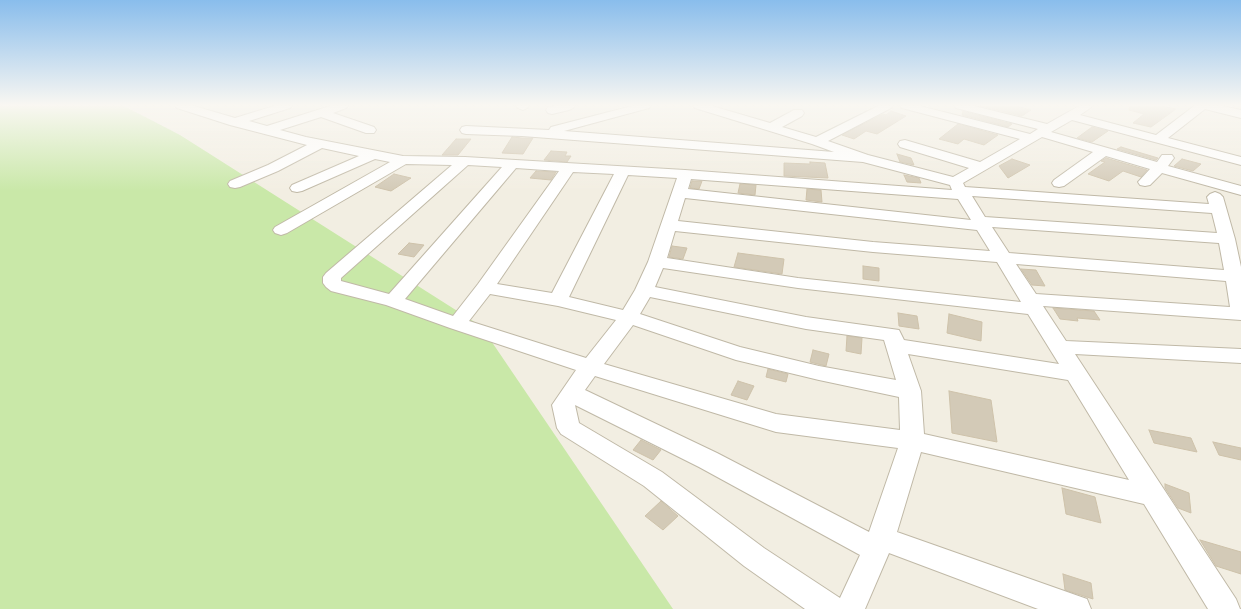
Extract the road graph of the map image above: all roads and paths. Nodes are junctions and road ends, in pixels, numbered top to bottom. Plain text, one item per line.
1 (280, 134) edge
2 (546, 134) edge
3 (793, 134) edge
4 (830, 134) edge
5 (1039, 134) edge
6 (1046, 134) edge
7 (1147, 134) edge
8 (1166, 134) edge
9 (1160, 139) junction
10 (817, 141) junction
11 (320, 144) junction
12 (905, 144) dead end
13 (1176, 144) junction
14 (1104, 151) junction
15 (372, 155) junction
16 (863, 158) junction
17 (403, 160) junction
18 (465, 161) junction
19 (512, 164) junction
20 (982, 167) junction
21 (568, 168) junction
22 (1160, 168) junction
23 (623, 171) junction
24 (1230, 173) edge
25 (685, 174) junction
26 (1145, 182) dead end
27 (1059, 183) dead end
28 (235, 184) dead end
29 (298, 188) dead end
30 (960, 189) junction
31 (1241, 190) edge
32 (680, 193) junction
33 (1219, 209) junction
34 (982, 224) junction
35 (669, 225) junction
36 (281, 230) dead end
37 (1227, 239) junction
38 (1003, 258) junction
39 (657, 262) junction
40 (1238, 276) edge
41 (485, 288) junction
42 (644, 290) junction
43 (558, 300) junction
44 (393, 301) junction
45 (1033, 304) junction
46 (629, 317) junction
47 (457, 324) junction
48 (895, 345) junction
49 (1060, 347) junction
50 (1241, 356) edge
51 (590, 367) junction
52 (1077, 374) junction
53 (910, 391) junction
54 (571, 393) junction
55 (912, 441) junction
56 (1154, 496) junction
57 (879, 544) junction
58 (830, 609) edge
59 (850, 609) edge
60 (1076, 609) edge
61 (1225, 609) edge

1 - 11 street
2 - 16 street
3 - 10 street
4 - 10 street
5 - 20 street
6 - 14 street
7 - 9 street
8 - 9 street
9 - 13 street
10 - 16 street
11 - 15 street
11 - 28 street
12 - 20 street
13 - 22 street
13 - 24 street
14 - 22 street
14 - 27 street
15 - 17 street
15 - 29 street
16 - 30 street
17 - 18 street
17 - 36 street
18 - 19 street
18 - 44 street
19 - 21 street
19 - 44 street
20 - 30 street
21 - 23 street
21 - 41 street
22 - 24 street
22 - 26 street
23 - 25 street
23 - 43 street
24 - 31 street
24 - 33 street
25 - 30 street
25 - 32 street
30 - 33 street
30 - 34 street
32 - 34 street
32 - 35 street
33 - 37 street
34 - 37 street
34 - 38 street
35 - 38 street
35 - 39 street
37 - 40 street
38 - 40 street
38 - 45 street
39 - 42 street
39 - 45 street
40 - 45 street
41 - 43 street
41 - 47 street
42 - 46 street
42 - 48 street
43 - 46 street
44 - 47 street
45 - 49 street
46 - 51 street
46 - 53 street
47 - 51 street
48 - 52 street
48 - 53 street
49 - 50 street
49 - 52 street
51 - 54 street
51 - 55 street
52 - 56 street
53 - 55 street
54 - 57 street
54 - 58 street
55 - 56 street
55 - 57 street
56 - 61 street
57 - 59 street
57 - 60 street

